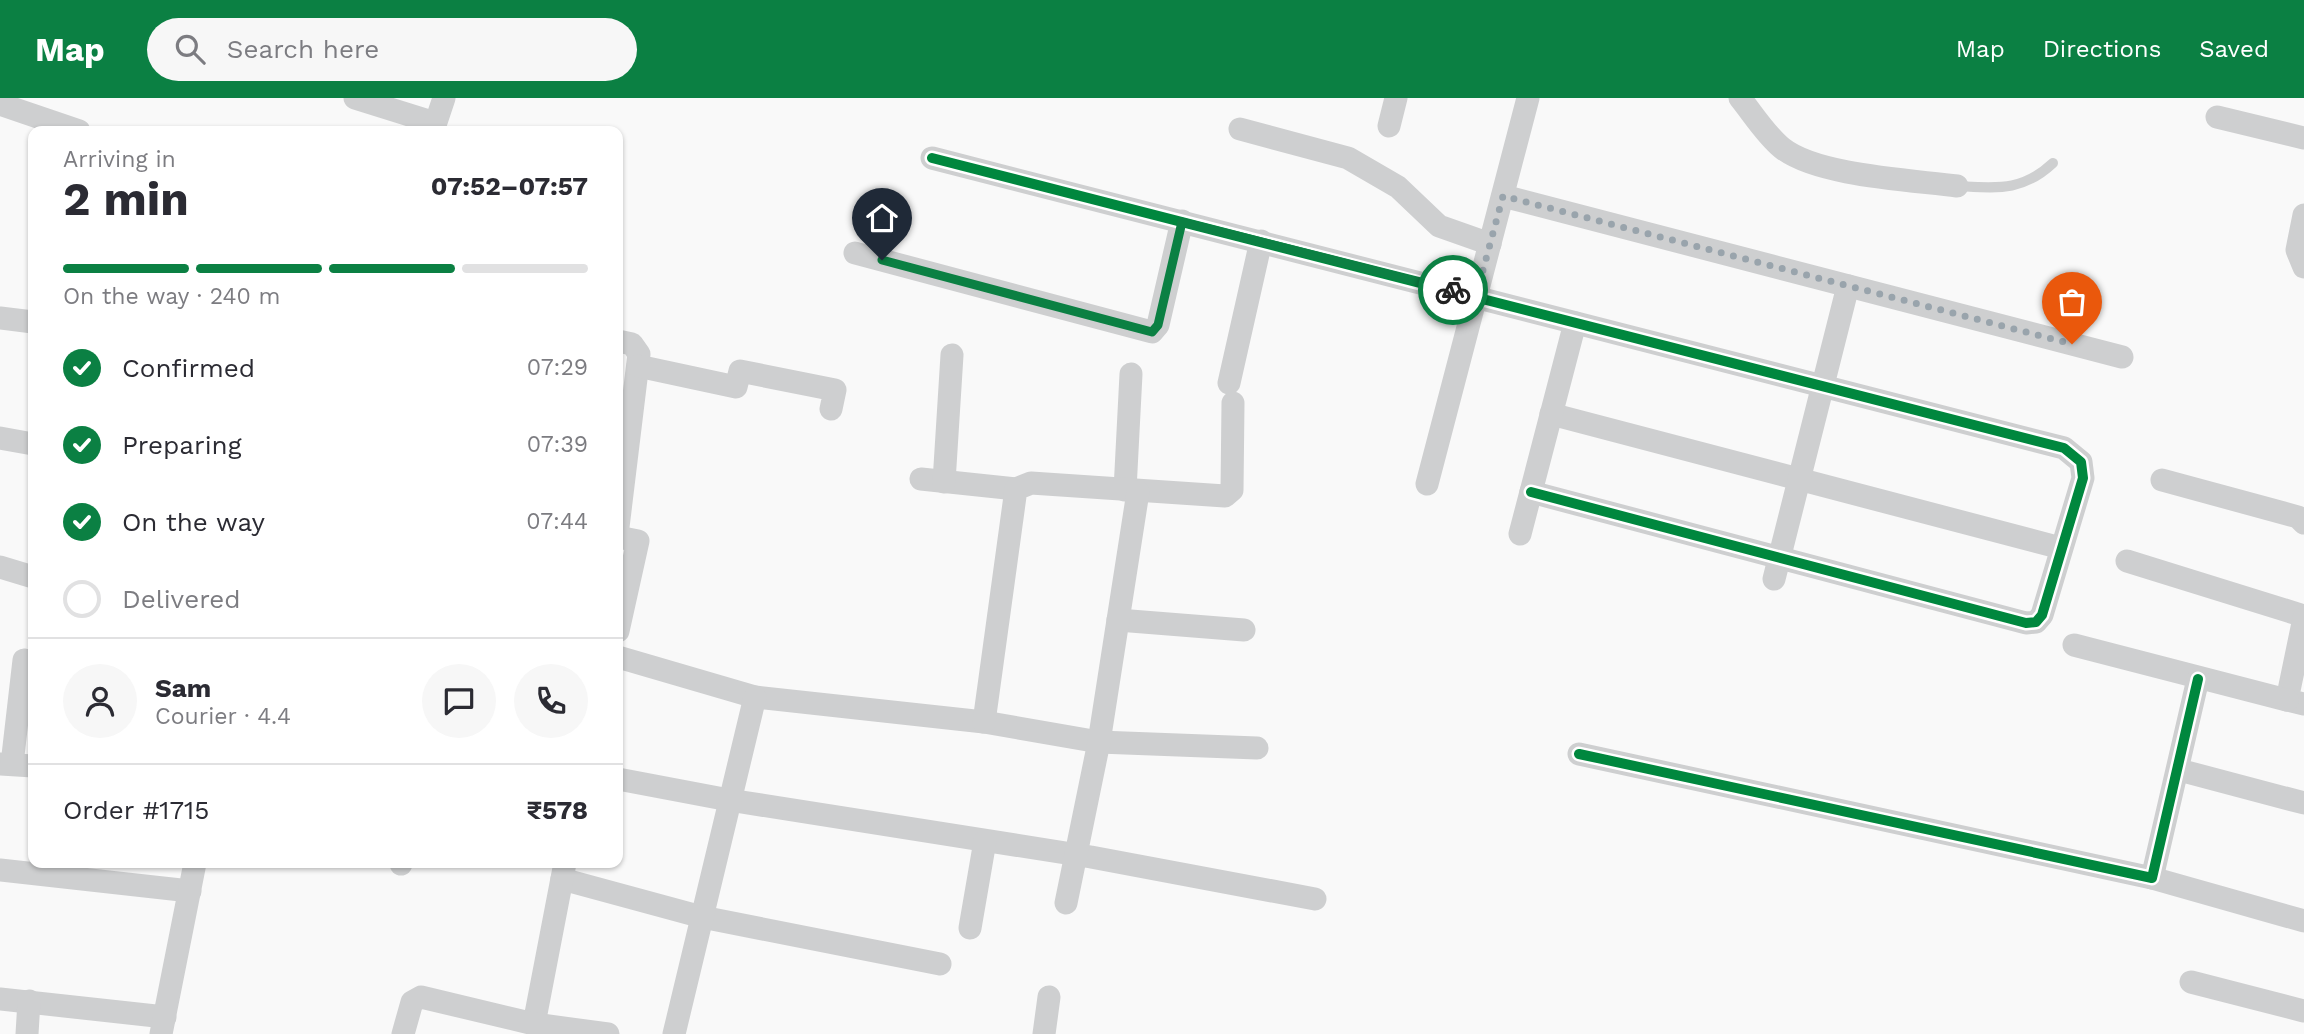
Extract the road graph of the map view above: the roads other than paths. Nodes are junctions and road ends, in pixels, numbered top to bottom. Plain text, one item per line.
1 (355, 98) edge
2 (444, 98) edge
3 (1396, 98) edge
4 (1528, 98) edge
5 (1740, 98) edge
6 (0, 104) edge
7 (2217, 117) dead end
8 (64, 126) edge
9 (431, 126) edge
10 (434, 126) edge
11 (1389, 126) dead end
12 (1240, 129) dead end
13 (2304, 138) edge
14 (932, 158) dead end
15 (2053, 163) dead end
16 (1957, 186) joint
17 (1503, 196) junction
18 (2304, 215) edge
19 (1182, 222) junction
20 (1261, 241) junction
21 (1490, 244) junction
22 (855, 253) dead end
23 (2304, 267) edge
24 (1848, 286) junction
25 (1476, 296) junction
26 (0, 318) edge
27 (28, 321) edge
28 (1575, 323) junction
29 (623, 342) edge
30 (952, 355) dead end
31 (2122, 357) dead end
32 (638, 366) junction
33 (1131, 374) dead end
34 (1822, 388) junction
35 (831, 409) dead end
36 (1551, 414) junction
37 (624, 434) edge
38 (0, 438) edge
39 (28, 443) edge
40 (921, 479) dead end
41 (1800, 479) junction
42 (2162, 480) dead end
43 (944, 482) junction
44 (1427, 484) dead end
45 (1016, 489) junction
46 (1131, 491) junction
47 (1531, 492) junction
48 (2304, 523) edge
49 (1520, 534) dead end
50 (623, 538) edge
51 (2061, 548) junction
52 (2127, 561) dead end
53 (0, 567) edge
54 (1777, 569) junction
55 (28, 575) edge
56 (623, 608) edge
57 (2304, 617) edge
58 (1118, 620) junction
59 (1244, 629) dead end
60 (2074, 645) dead end
61 (623, 658) edge
62 (24, 660) dead end
63 (2198, 679) junction
64 (755, 697) junction
65 (2295, 702) edge
66 (984, 722) junction
67 (1099, 742) junction
68 (1257, 748) dead end
69 (1579, 754) dead end
70 (15, 765) edge
71 (2179, 771) junction
72 (623, 780) edge
73 (729, 800) junction
74 (2304, 803) edge
75 (985, 841) junction
76 (1076, 855) junction
77 (194, 868) edge
78 (0, 870) edge
79 (564, 871) edge
80 (2152, 878) junction
81 (190, 891) junction
82 (1315, 899) dead end
83 (1066, 903) dead end
84 (702, 917) junction
85 (2304, 921) edge
86 (970, 928) dead end
87 (940, 964) dead end
88 (2191, 982) dead end
89 (1049, 997) dead end
90 (0, 999) edge
91 (29, 1002) junction
92 (2304, 1011) edge
93 (534, 1024) junction
94 (163, 1025) edge
95 (27, 1034) edge
96 (403, 1034) edge
97 (608, 1034) edge
98 (674, 1034) edge
99 (1044, 1034) edge

1 - 9 street
2 - 10 street
3 - 11 street
4 - 17 street
5 - 16 street
6 - 8 street
7 - 13 street
12 - 21 street
14 - 19 street
15 - 16 lane
17 - 21 street
17 - 24 street
18 - 23 street
19 - 20 street
19 - 22 street
20 - 25 street
20 - 46 street
21 - 25 street
24 - 31 street
24 - 34 street
25 - 28 street
25 - 44 street
26 - 27 street
28 - 34 street
28 - 36 street
29 - 32 street
30 - 43 street
32 - 35 street
32 - 37 street
33 - 46 street
34 - 41 street
34 - 51 street
36 - 41 street
36 - 47 street
38 - 39 street
40 - 43 street
41 - 51 street
41 - 54 street
42 - 48 street
43 - 45 street
45 - 46 street
45 - 66 street
46 - 58 street
47 - 49 street
47 - 54 street
50 - 56 street
51 - 54 street
52 - 57 street
53 - 55 street
57 - 65 street
58 - 59 street
58 - 67 street
60 - 63 street
61 - 64 street
62 - 70 street
63 - 65 street
63 - 71 street
64 - 66 street
64 - 73 street
66 - 67 street
67 - 68 street
67 - 76 street
69 - 80 street
71 - 74 street
71 - 80 street
72 - 73 street
73 - 75 street
73 - 84 street
75 - 76 street
75 - 86 street
76 - 82 street
76 - 83 street
77 - 81 street
78 - 81 street
79 - 84 street
79 - 93 street
80 - 85 street
81 - 94 street
84 - 87 street
84 - 98 street
88 - 92 street
89 - 99 street
90 - 91 street
91 - 94 street
91 - 95 street
93 - 96 street
93 - 97 street

